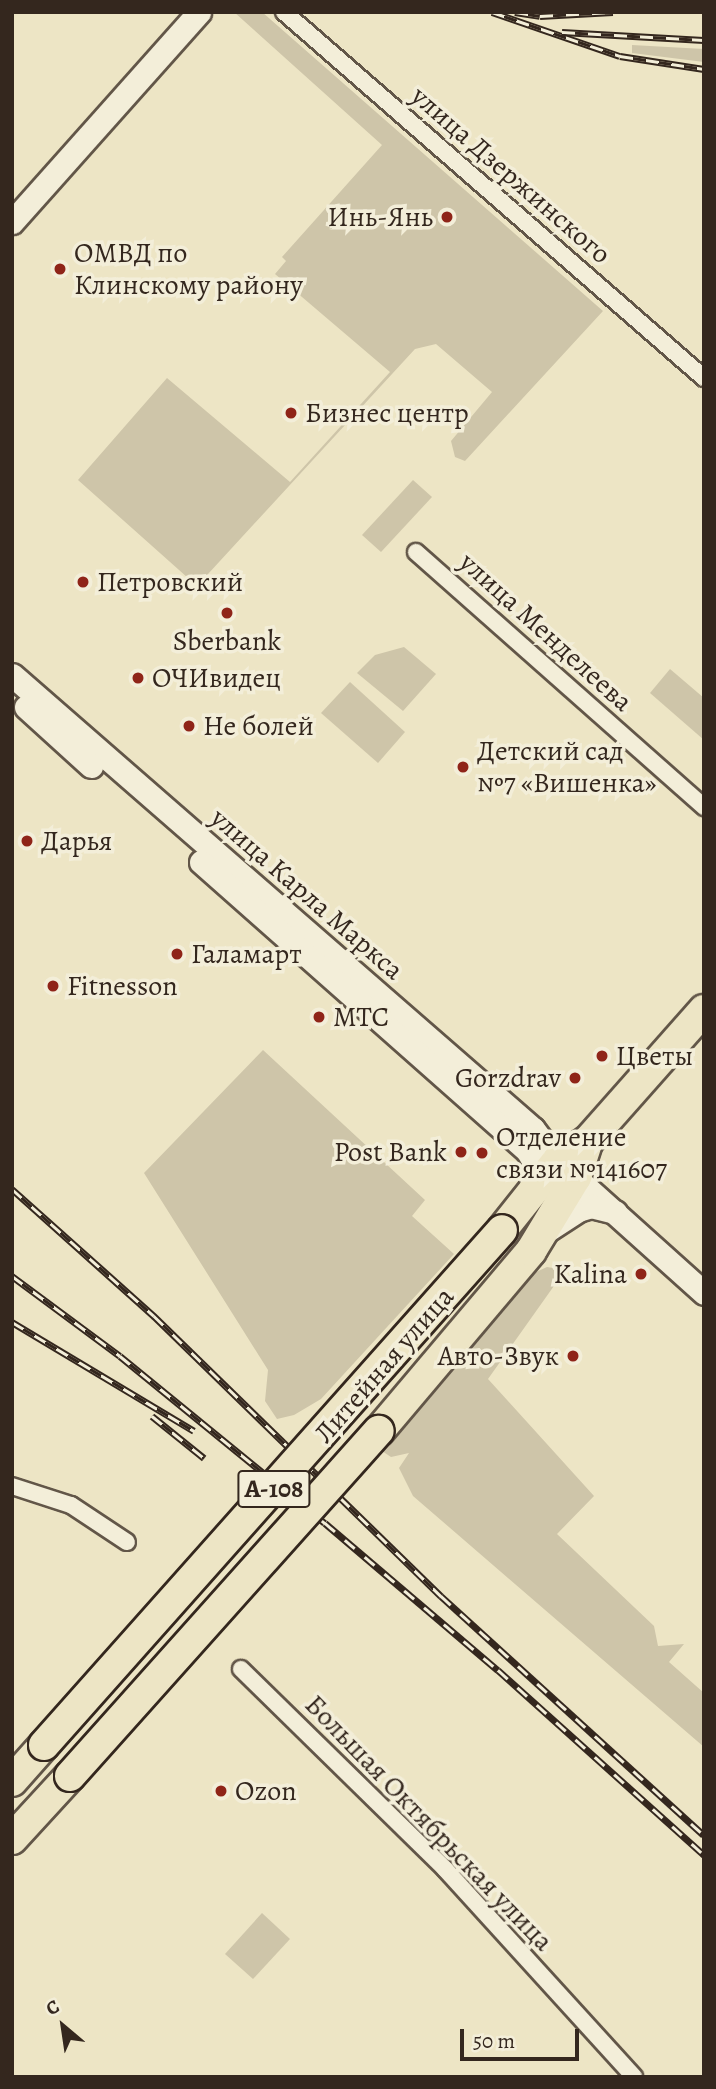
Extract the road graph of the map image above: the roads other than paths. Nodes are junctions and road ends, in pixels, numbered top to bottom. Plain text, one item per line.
1 (199, 12) edge
2 (284, 12) edge
3 (12, 222) edge
4 (704, 378) edge
5 (416, 552) dead end
6 (12, 675) edge
7 (12, 695) edge
8 (704, 807) edge
9 (704, 1010) edge
10 (527, 1150) junction
11 (567, 1169) junction
12 (529, 1195) junction
13 (615, 1212) junction
14 (539, 1241) junction
15 (704, 1293) edge
16 (12, 1486) edge
17 (127, 1542) dead end
18 (241, 1669) dead end
19 (12, 1781) edge
20 (12, 1839) edge
21 (634, 2077) edge

1 - 3 street
2 - 4 street, улица Дзержинского
5 - 8 street, улица Менделеева
6 - 11 street, улица Карла Маркса
7 - 10 street, улица Карла Маркса
9 - 11 highway, Литейная улица / А-108
10 - 11 street, улица Карла Маркса
10 - 12 street
11 - 12 highway, Литейная улица / А-108
11 - 13 street, улица Карла Маркса
11 - 14 highway, Литейная улица / А-108
12 - 19 highway, Литейная улица / А-108, bridge
13 - 14 street, А-108
13 - 15 street, улица Карла Маркса
14 - 20 highway, Литейная улица / А-108, bridge
16 - 17 street
18 - 21 street, Большая Октябрьская улица

